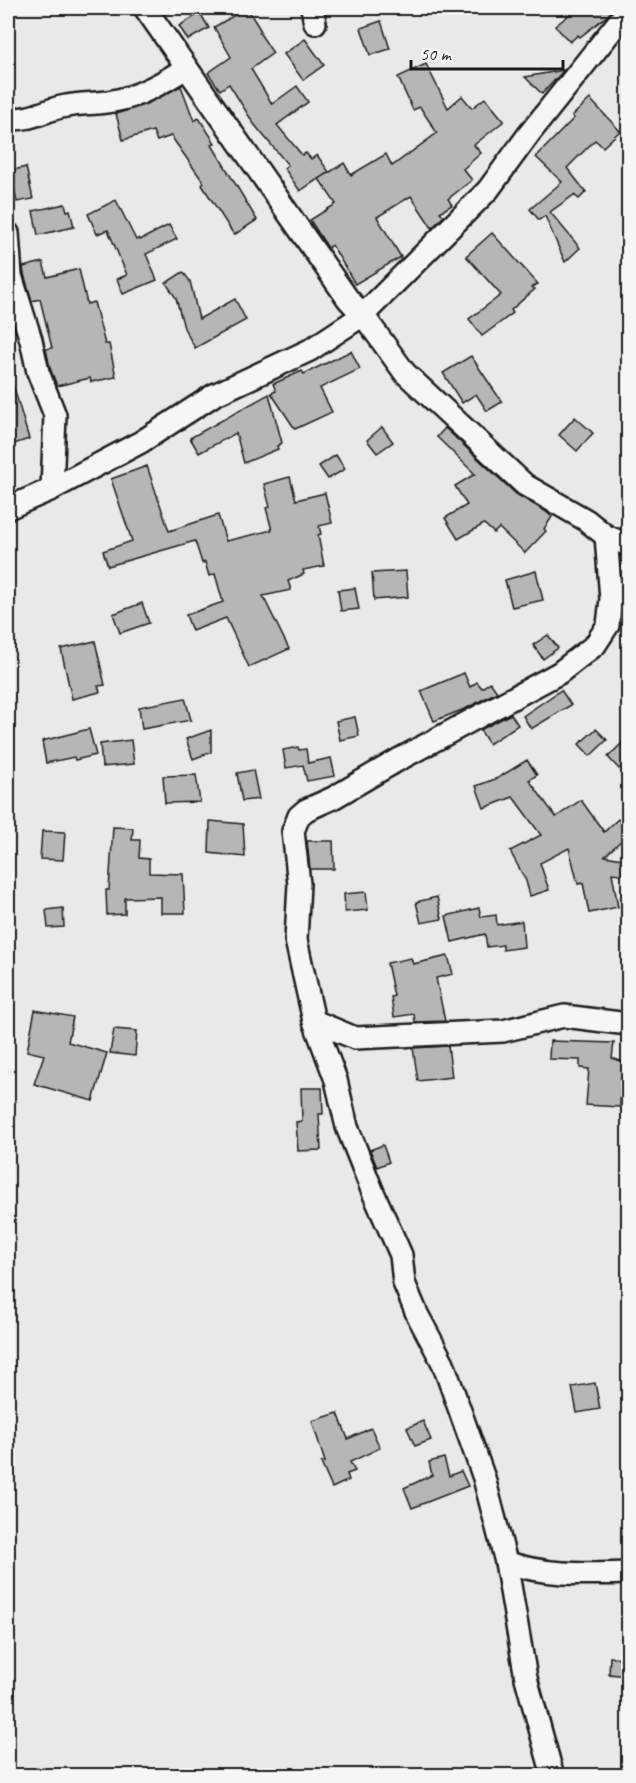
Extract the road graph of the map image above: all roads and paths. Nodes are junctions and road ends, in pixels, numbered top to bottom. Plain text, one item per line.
1 (145, 8) edge
2 (628, 10) edge
3 (186, 68) junction
4 (8, 118) edge
5 (8, 233) edge
6 (363, 315) junction
7 (52, 489) junction
8 (8, 508) edge
9 (606, 536) junction
10 (628, 545) edge
11 (314, 1021) junction
12 (628, 1024) edge
13 (506, 1562) junction
14 (628, 1573) edge
15 (553, 1776) edge

1 - 3 street
2 - 6 street
3 - 4 street
3 - 6 street
5 - 7 street
6 - 7 street
6 - 9 street
7 - 8 street
9 - 10 street
9 - 11 street
11 - 12 street
11 - 13 street
13 - 14 street
13 - 15 street

